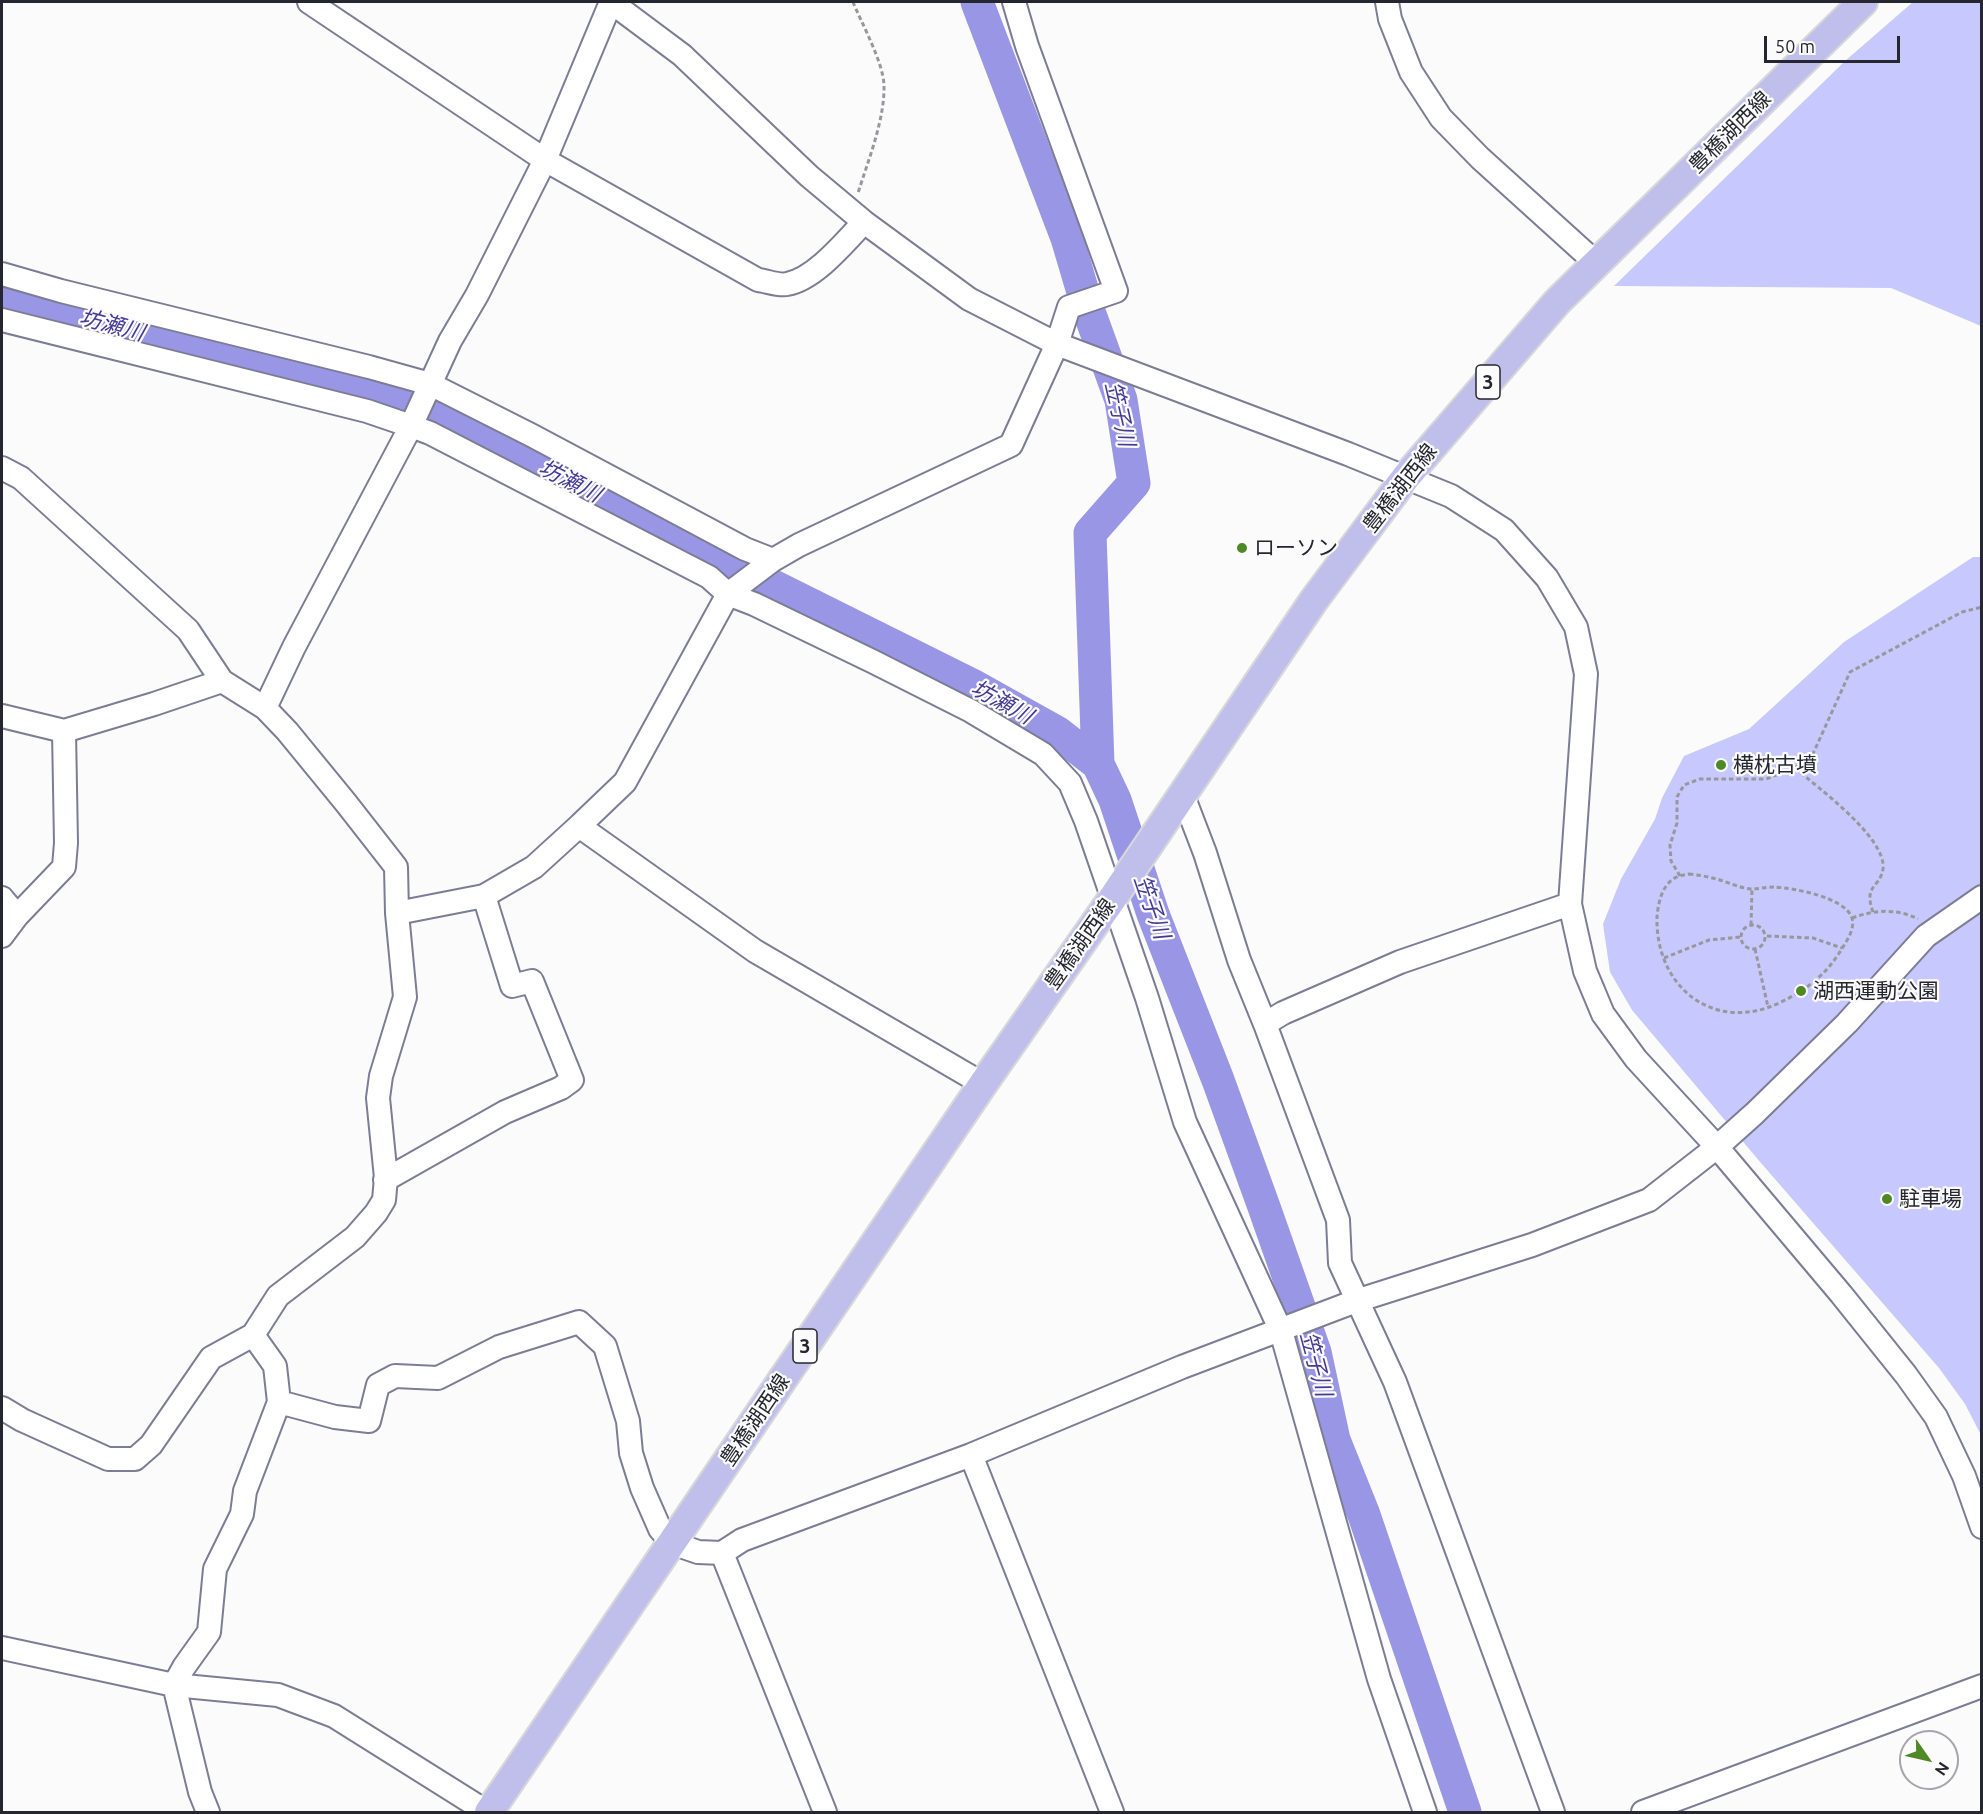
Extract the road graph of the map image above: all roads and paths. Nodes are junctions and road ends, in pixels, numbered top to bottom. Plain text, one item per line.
1 (309, 2) edge
2 (611, 2) edge
3 (853, 2) edge
4 (1014, 2) edge
5 (1387, 2) edge
6 (1863, 2) edge
7 (545, 160) junction
8 (858, 217) junction
9 (1596, 264) junction
10 (2, 274) edge
11 (2, 320) edge
12 (1057, 344) junction
13 (428, 388) junction
14 (413, 422) junction
15 (2, 468) edge
16 (1406, 477) junction
17 (770, 563) junction
18 (733, 590) junction
19 (1982, 607) edge
20 (222, 681) junction
21 (265, 708) junction
22 (2, 716) edge
23 (64, 731) junction
24 (1795, 768) junction
25 (1176, 802) junction
26 (579, 826) junction
27 (1680, 876) junction
28 (1752, 889) junction
29 (1117, 890) junction
30 (484, 896) junction
31 (1982, 897) edge
32 (2, 898) edge
33 (1570, 904) junction
34 (1873, 912) junction
35 (397, 913) junction
36 (16, 916) junction
37 (1852, 918) junction
38 (1751, 925) junction
39 (1932, 932) junction
40 (2, 936) edge
41 (1767, 936) junction
42 (1740, 937) junction
43 (1842, 948) junction
44 (1755, 949) junction
45 (1664, 958) junction
46 (1768, 1007) junction
47 (1265, 1024) junction
48 (983, 1084) junction
49 (1717, 1147) junction
50 (385, 1180) junction
51 (1351, 1304) junction
52 (1281, 1331) junction
53 (253, 1335) junction
54 (279, 1401) junction
55 (2, 1408) edge
56 (971, 1455) junction
57 (1982, 1527) edge
58 (672, 1543) junction
59 (722, 1553) junction
60 (2, 1648) edge
61 (174, 1685) junction
62 (1982, 1686) edge
63 (208, 1812) edge
64 (488, 1812) edge
65 (825, 1812) edge
66 (1112, 1812) edge
67 (1425, 1812) edge
68 (1553, 1812) edge
69 (1642, 1812) edge

1 - 7 street
2 - 7 street
2 - 8 street
3 - 8 path
4 - 12 street
5 - 9 street
6 - 9 main road, 豊橋湖西線 / 3
7 - 8 street
7 - 13 street
8 - 12 street
9 - 16 main road, 豊橋湖西線 / 3
10 - 13 street
11 - 14 street
12 - 16 street
12 - 17 street
13 - 14 street
13 - 17 street
14 - 18 street
14 - 21 street
15 - 20 street
16 - 25 main road, 豊橋湖西線 / 3
16 - 33 street
17 - 18 street
18 - 26 street
18 - 29 street
19 - 24 path
20 - 21 street
20 - 23 street
21 - 35 street
22 - 23 street
23 - 36 street
24 - 27 path
24 - 34 path
25 - 29 main road, 豊橋湖西線 / 3
25 - 47 street
26 - 30 street
26 - 48 street
27 - 28 path
27 - 45 path
28 - 37 path
28 - 38 path
29 - 48 main road, 豊橋湖西線 / 3
29 - 52 street
30 - 35 street
30 - 50 street
31 - 39 street
32 - 36 street
33 - 47 street
33 - 49 street
34 - 37 path
34 - 39 path
35 - 50 street
36 - 40 street
37 - 43 path
38 - 41 path
38 - 42 path
39 - 49 street
41 - 43 path
41 - 44 path
42 - 44 path
42 - 45 path
43 - 46 path
44 - 46 path
45 - 46 path
47 - 51 street
48 - 58 main road, 豊橋湖西線 / 3
49 - 51 street
49 - 57 street
50 - 53 street
51 - 52 street
51 - 68 street
52 - 56 street
52 - 67 street
53 - 54 street
53 - 55 street
54 - 58 street
54 - 61 street
56 - 59 street
56 - 66 street
58 - 59 street
58 - 64 main road, 豊橋湖西線 / 3
59 - 65 street
60 - 61 street
61 - 63 street
61 - 64 street
62 - 69 street

